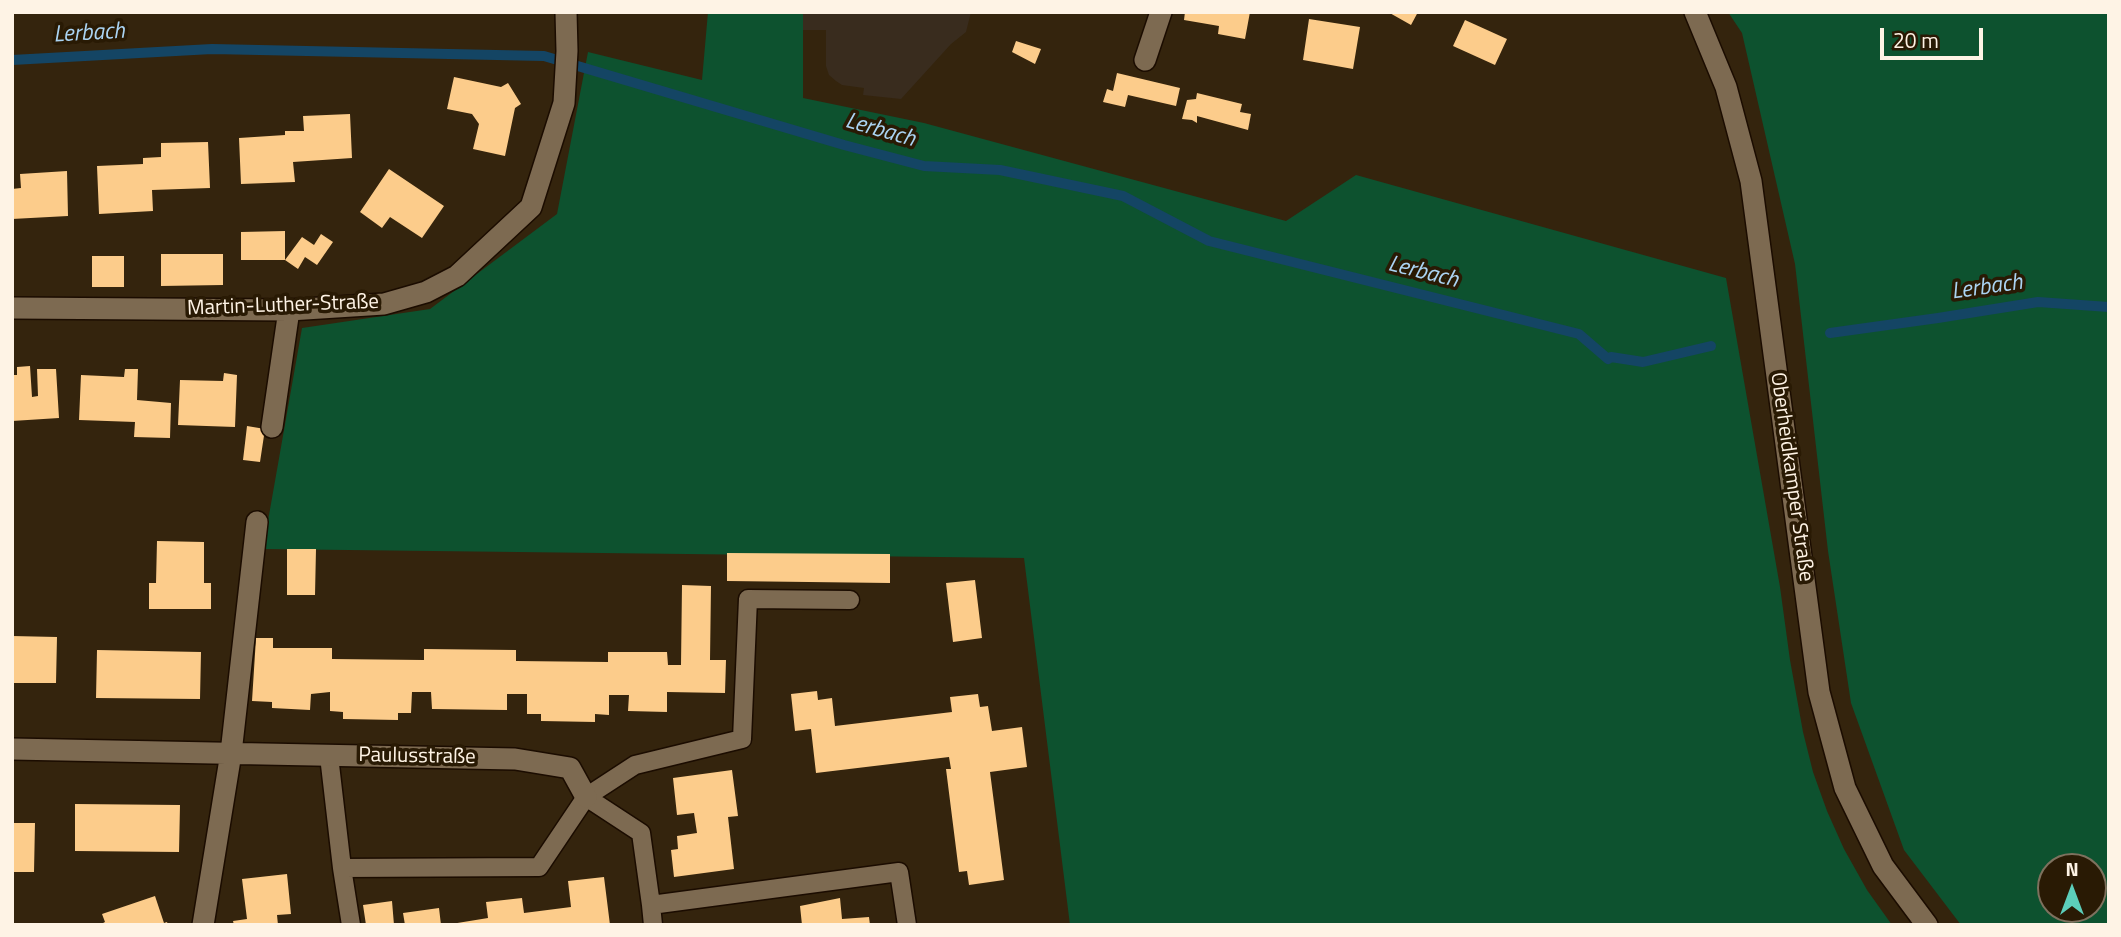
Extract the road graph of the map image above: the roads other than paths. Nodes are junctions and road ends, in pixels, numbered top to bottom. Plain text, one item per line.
1 (566, 12) edge
2 (1161, 12) edge
3 (1695, 12) edge
4 (1145, 60) dead end
5 (12, 308) edge
6 (289, 310) junction
7 (272, 427) dead end
8 (257, 522) dead end
9 (850, 600) dead end
10 (12, 749) edge
11 (231, 753) junction
12 (329, 756) junction
13 (586, 797) junction
14 (342, 868) junction
15 (650, 905) junction
16 (204, 925) edge
17 (351, 925) edge
18 (653, 925) edge
19 (907, 925) edge
20 (1927, 925) edge

1 - 6 street, Martin-Luther-Straße
2 - 4 street
3 - 20 street, Oberheidkamper Straße
5 - 6 street, Martin-Luther-Straße
6 - 7 street
8 - 11 street
9 - 13 lane
10 - 11 street, Paulusstraße
11 - 12 street, Paulusstraße
11 - 16 street
12 - 13 street, Paulusstraße
12 - 14 lane
13 - 14 lane
13 - 15 lane
14 - 17 lane
15 - 18 lane
15 - 19 lane

